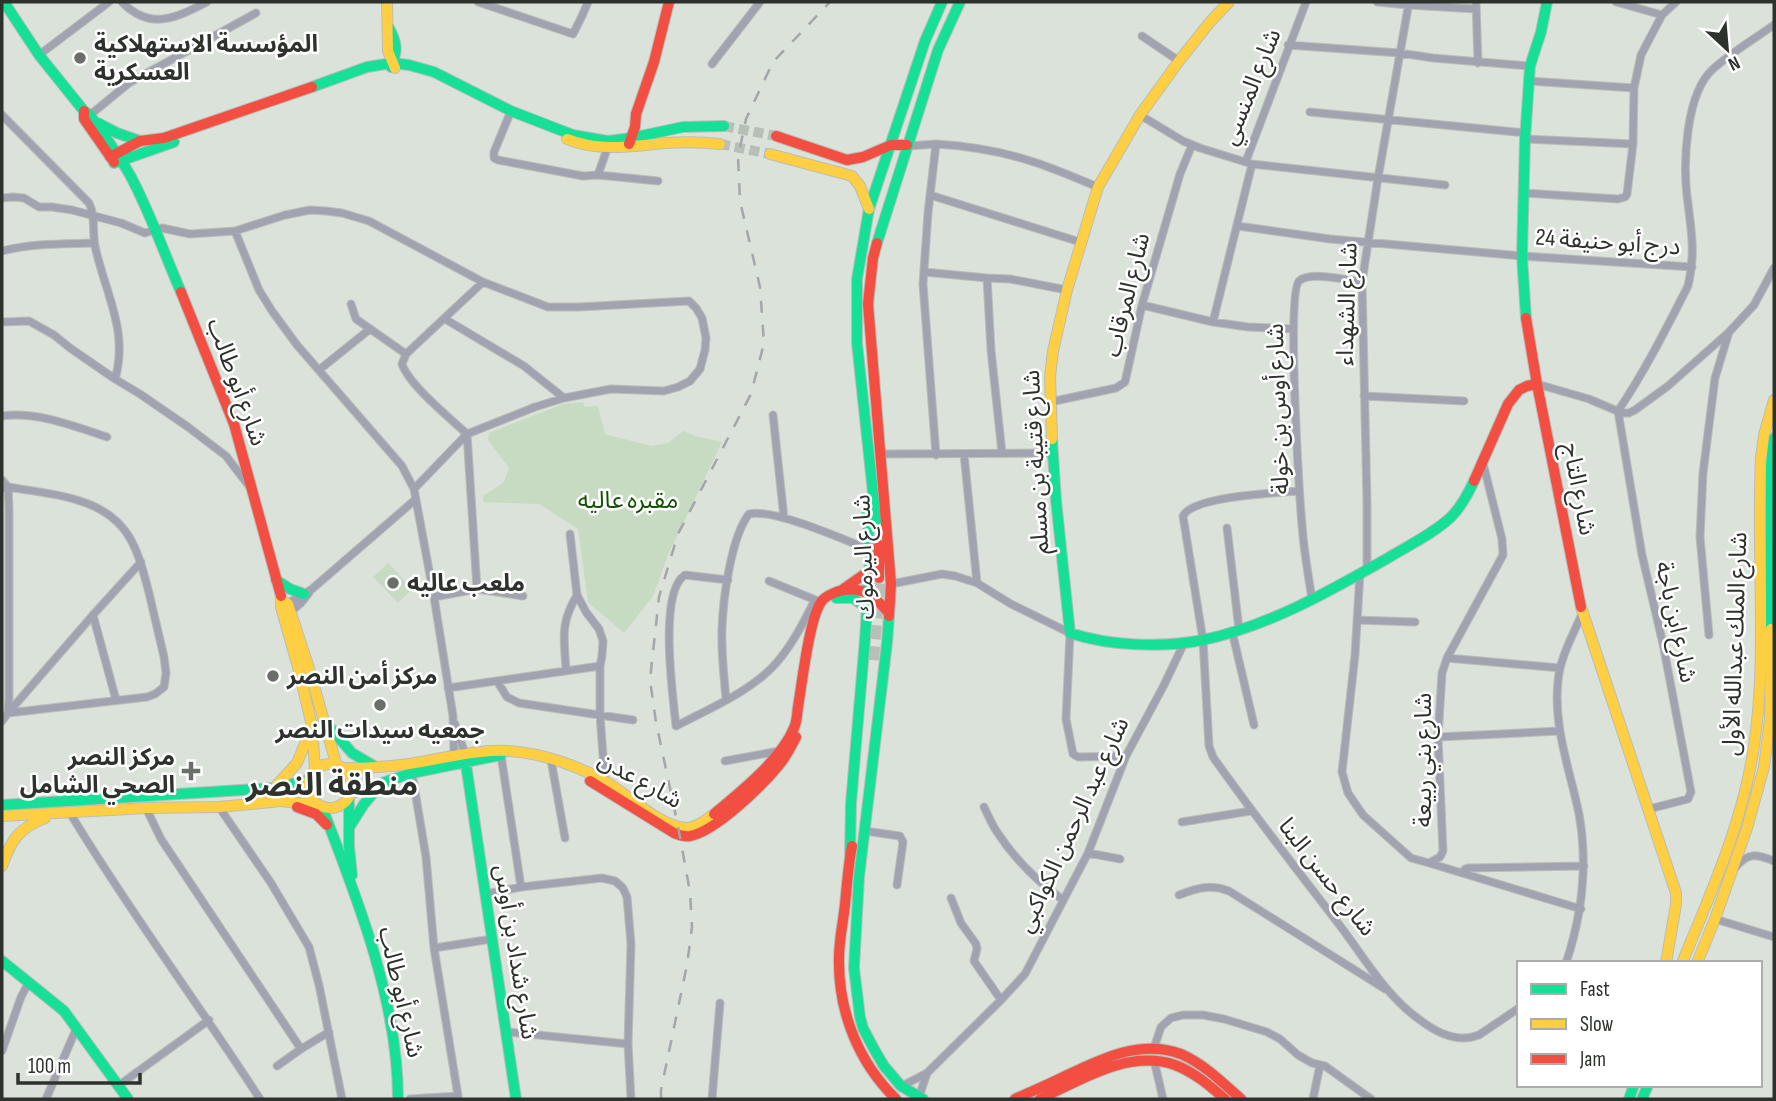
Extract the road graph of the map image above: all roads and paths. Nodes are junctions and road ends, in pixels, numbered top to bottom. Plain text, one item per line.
1 (4, 2) edge
2 (109, 2) edge
3 (122, 2) edge
4 (207, 2) edge
5 (387, 2) edge
6 (478, 2) edge
7 (588, 2) edge
8 (669, 2) edge
9 (760, 2) edge
10 (942, 2) edge
11 (960, 2) edge
12 (1229, 2) edge
13 (1306, 2) edge
14 (1377, 2) edge
15 (1547, 2) edge
16 (1616, 2) edge
17 (1676, 2) edge
18 (1409, 4) edge
19 (1476, 5) edge
20 (256, 13) dead end
21 (1662, 15) junction
22 (1774, 25) edge
23 (1142, 36) dead end
24 (1289, 45) junction
25 (1400, 53) junction
26 (39, 55) junction
27 (1179, 61) junction
28 (1478, 63) junction
29 (712, 64) dead end
30 (1530, 66) junction
31 (393, 68) junction
32 (1529, 81) junction
33 (1634, 88) junction
34 (1310, 112) dead end
35 (510, 113) junction
36 (2, 114) edge
37 (1140, 115) junction
38 (90, 116) junction
39 (1389, 119) junction
40 (724, 126) tunnel mouth
41 (776, 136) tunnel mouth
42 (1526, 136) junction
43 (140, 141) junction
44 (625, 143) junction
45 (720, 144) tunnel mouth
46 (936, 144) junction
47 (1633, 144) junction
48 (891, 145) junction
49 (906, 145) junction
50 (1192, 145) junction
51 (607, 149) junction
52 (770, 154) tunnel mouth
53 (116, 158) junction
54 (1249, 162) junction
55 (598, 175) junction
56 (1378, 178) junction
57 (658, 181) dead end
58 (1445, 185) dead end
59 (1098, 187) junction
60 (1524, 193) junction
61 (930, 195) junction
62 (2, 198) edge
63 (869, 209) junction
64 (94, 217) junction
65 (1238, 226) junction
66 (155, 230) junction
67 (234, 231) junction
68 (1367, 241) junction
69 (1080, 242) junction
70 (94, 243) junction
71 (2, 251) edge
72 (1522, 256) junction
73 (1692, 267) junction
74 (1774, 268) edge
75 (924, 272) junction
76 (987, 278) junction
77 (483, 282) junction
78 (1362, 282) junction
79 (1067, 290) junction
80 (351, 304) dead end
81 (1142, 305) junction
82 (445, 319) junction
83 (2, 322) edge
84 (1213, 322) junction
85 (370, 329) junction
86 (1293, 329) junction
87 (1729, 332) junction
88 (857, 343) junction
89 (406, 354) junction
90 (319, 370) junction
91 (115, 379) junction
92 (1537, 384) junction
93 (1364, 396) junction
94 (564, 398) junction
95 (1464, 401) dead end
96 (1774, 401) edge
97 (1050, 402) junction
98 (1618, 411) junction
99 (773, 415) dead end
100 (2, 416) edge
101 (467, 434) junction
102 (107, 437) dead end
103 (1774, 438) edge
104 (1002, 453) junction
105 (1052, 453) junction
106 (880, 454) junction
107 (964, 454) junction
108 (936, 455) junction
109 (1483, 463) junction
110 (2, 480) edge
111 (5, 488) edge
112 (414, 489) junction
113 (252, 490) junction
114 (1300, 491) junction
115 (416, 499) junction
116 (784, 518) junction
117 (1227, 528) dead end
118 (570, 534) dead end
119 (871, 550) junction
120 (141, 562) junction
121 (1363, 571) junction
122 (872, 576) junction
123 (276, 580) junction
124 (728, 580) junction
125 (769, 581) dead end
126 (977, 583) junction
127 (891, 584) junction
128 (477, 589) junction
129 (842, 590) junction
130 (308, 592) junction
131 (868, 593) junction
132 (577, 594) junction
133 (523, 596) dead end
134 (434, 597) junction
135 (1312, 600) junction
136 (820, 602) junction
137 (285, 607) junction
138 (867, 608) junction
139 (889, 613) junction
140 (93, 614) junction
141 (1582, 615) junction
142 (1357, 620) junction
143 (1415, 622) dead end
144 (5, 628) edge
145 (1236, 630) junction
146 (1070, 633) junction
147 (1709, 635) dead end
148 (865, 639) junction
149 (1203, 640) junction
150 (887, 643) junction
151 (1184, 643) junction
152 (1447, 658) junction
153 (873, 660) tunnel mouth
154 (600, 666) junction
155 (1560, 668) junction
156 (566, 670) junction
157 (497, 681) junction
158 (448, 688) junction
159 (5, 699) edge
160 (726, 699) junction
161 (116, 700) junction
162 (8, 713) junction
163 (600, 715) junction
164 (634, 720) dead end
165 (2, 721) edge
166 (325, 722) junction
167 (1254, 725) dead end
168 (312, 726) junction
169 (1559, 732) junction
170 (1438, 737) junction
171 (780, 751) junction
172 (501, 755) junction
173 (1126, 756) junction
174 (460, 758) junction
175 (725, 761) dead end
176 (552, 762) junction
177 (340, 766) junction
178 (377, 768) junction
179 (412, 773) junction
180 (312, 775) junction
181 (382, 783) junction
182 (604, 785) junction
183 (275, 788) junction
184 (350, 795) junction
185 (281, 801) junction
186 (2, 805) edge
187 (320, 806) junction
188 (219, 807) junction
189 (984, 807) dead end
190 (146, 808) junction
191 (1649, 809) junction
192 (1251, 811) junction
193 (70, 813) junction
194 (57, 814) junction
195 (2, 816) edge
196 (1182, 822) dead end
197 (330, 828) junction
198 (349, 829) junction
199 (865, 831) junction
200 (565, 838) dead end
201 (1088, 853) junction
202 (850, 855) junction
203 (1120, 859) dead end
204 (1774, 861) edge
205 (1429, 863) junction
206 (2, 866) edge
207 (1584, 866) junction
208 (1732, 872) junction
209 (1462, 873) junction
210 (897, 886) dead end
211 (522, 887) junction
212 (486, 894) junction
213 (355, 895) junction
214 (1179, 895) dead end
215 (951, 898) dead end
216 (1063, 900) junction
217 (1581, 909) junction
218 (1716, 919) junction
219 (1774, 937) edge
220 (492, 939) junction
221 (434, 948) junction
222 (1667, 958) edge
223 (2, 961) edge
224 (1567, 961) edge
225 (1683, 961) edge
226 (1698, 961) edge
227 (29, 982) junction
228 (1388, 991) junction
229 (1001, 1000) junction
230 (720, 1003) dead end
231 (1517, 1009) edge
232 (209, 1020) junction
233 (77, 1027) junction
234 (329, 1032) junction
235 (507, 1032) junction
236 (628, 1044) junction
237 (301, 1049) junction
238 (2, 1051) edge
239 (1154, 1054) junction
240 (1320, 1065) junction
241 (276, 1066) dead end
242 (927, 1073) junction
243 (118, 1086) junction
244 (901, 1086) junction
245 (1053, 1096) edge
246 (921, 1098) edge
247 (46, 1099) edge
248 (128, 1099) edge
249 (260, 1099) edge
250 (342, 1099) edge
251 (398, 1099) edge
252 (410, 1099) edge
253 (516, 1099) edge
254 (631, 1099) edge
255 (712, 1099) edge
256 (896, 1099) edge
257 (1015, 1099) edge
258 (1040, 1099) edge
259 (1163, 1099) edge
260 (1225, 1099) edge
261 (1241, 1099) edge
262 (1313, 1099) edge
263 (1371, 1099) edge

1 - 26 main road, شارع أبو طالب
2 - 26 street
3 - 4 street
5 - 31 main road
6 - 7 street
8 - 44 main road
9 - 29 street
10 - 48 main road, شارع اليرموك
11 - 49 main road, شارع اليرموك
12 - 27 main road, شارع قتيبة بن مسلم
13 - 24 street, شارع المنسي
14 - 18 street
15 - 30 main road, شارع التاج
16 - 21 street
17 - 21 street
18 - 19 street
18 - 25 street, شارع الشهداء
19 - 28 street
20 - 38 street
21 - 33 street
22 - 73 street
23 - 27 street
24 - 25 street
24 - 54 street, شارع المنسي
25 - 28 street
25 - 39 street, شارع الشهداء
26 - 38 main road, شارع أبو طالب
27 - 37 main road, شارع قتيبة بن مسلم
28 - 30 street
30 - 32 main road, شارع التاج
31 - 35 main road
31 - 43 main road
31 - 53 main road
32 - 33 street
32 - 42 main road, شارع التاج
33 - 47 street
34 - 39 street
35 - 44 main road
35 - 51 main road
35 - 55 street
36 - 64 street
37 - 50 street, شارع المنسي
37 - 59 main road, شارع قتيبة بن مسلم
38 - 43 main road
38 - 53 main road, شارع أبو طالب
38 - 53 main road, شارع أبو طالب
39 - 42 street
39 - 56 street, شارع الشهداء
40 - 44 main road
41 - 48 main road
42 - 47 street
42 - 60 main road, شارع التاج
43 - 53 main road
44 - 45 main road
44 - 51 main road
46 - 49 street
46 - 59 street
46 - 61 street
47 - 60 street
48 - 49 main road
48 - 63 main road, شارع اليرموك
49 - 106 main road, شارع اليرموك
50 - 54 street, شارع المنسي
50 - 81 street, شارع المرقاب
51 - 55 street
52 - 63 main road
53 - 66 main road, شارع أبو طالب
54 - 56 street
54 - 65 street
55 - 57 street
56 - 58 street
56 - 68 street, شارع الشهداء
59 - 69 main road, شارع قتيبة بن مسلم
60 - 72 main road, شارع التاج
61 - 69 street
61 - 75 street
62 - 64 street
63 - 88 main road, شارع اليرموك
64 - 66 street
64 - 70 street
65 - 68 street, درج أبو حنيفة 24
65 - 84 street
66 - 67 street
66 - 113 main road, شارع أبو طالب
67 - 77 street
67 - 90 street, شارع شداد بن أوس
68 - 72 street, درج أبو حنيفة 24
68 - 78 street, شارع الشهداء
69 - 79 main road, شارع قتيبة بن مسلم
70 - 71 street
70 - 91 street
72 - 73 street, درج أبو حنيفة 24
72 - 92 main road, شارع التاج
73 - 98 street
74 - 87 street
75 - 76 street
75 - 108 street
76 - 79 street
76 - 104 street
77 - 82 street
77 - 94 street
78 - 86 street, شارع أوس بن خولة
78 - 93 street, شارع الشهداء
79 - 97 main road, شارع قتيبة بن مسلم
80 - 85 street
81 - 84 street
81 - 97 street, شارع المرقاب
82 - 89 street
82 - 94 street
83 - 91 street
84 - 86 street
85 - 89 street
85 - 90 street
86 - 114 street, شارع أوس بن خولة
87 - 98 street
87 - 147 street
88 - 119 main road
88 - 122 main road, شارع اليرموك
89 - 101 street
90 - 112 street, شارع شداد بن أوس
91 - 113 street
92 - 98 street
92 - 109 main road
92 - 141 main road, شارع التاج
93 - 95 street
93 - 121 street, شارع الشهداء
94 - 101 street
96 - 225 main road, شارع الملك عبدالله الأول
97 - 105 main road, شارع قتيبة بن مسلم
98 - 191 street, شارع ابن باجة
99 - 116 street
100 - 102 street
101 - 112 street
101 - 128 street
103 - 208 main road, شارع الملك عبدالله الأول
104 - 105 street
104 - 107 street
105 - 146 main road, شارع قتيبة بن مسلم
106 - 108 street
106 - 127 main road, شارع اليرموك
107 - 108 street
107 - 126 street
109 - 121 main road
109 - 152 street, شارع بني ربيعة
110 - 111 street
111 - 120 street
111 - 144 street
112 - 115 street, شارع شداد بن أوس
113 - 123 main road, شارع أبو طالب
114 - 135 street, شارع أوس بن خولة
114 - 149 street
115 - 130 street
115 - 134 street, شارع شداد بن أوس
116 - 119 street
116 - 124 street
117 - 145 street
118 - 132 street
119 - 122 main road
120 - 140 street
120 - 161 street
121 - 135 main road
121 - 142 street, شارع بني ربيعة
122 - 127 street
122 - 129 main road
122 - 131 main road
123 - 130 main road
123 - 137 main road, شارع أبو طالب
124 - 160 street
124 - 160 street
125 - 136 street
126 - 127 street
126 - 146 street
127 - 139 main road, شارع اليرموك
128 - 133 street
128 - 134 street
129 - 131 main road
129 - 136 main road
130 - 137 street
131 - 138 main road
131 - 139 main road
132 - 154 street
132 - 156 street
134 - 158 street, شارع شداد بن أوس
135 - 145 main road
136 - 138 main road
136 - 160 street
136 - 171 main road, شارع عدن
136 - 182 main road, شارع عدن
137 - 166 main road, شارع أبو طالب
137 - 168 main road, شارع أبو طالب
138 - 148 main road
139 - 150 main road, شارع اليرموك
140 - 161 street
140 - 162 street
141 - 155 street
141 - 191 main road, شارع التاج
142 - 143 street
142 - 205 street, شارع بني ربيعة
144 - 159 street
145 - 149 main road
145 - 167 street
146 - 151 main road
146 - 173 street
148 - 150 main road
148 - 202 main road
149 - 151 main road
149 - 192 street, شارع حسن البنا
150 - 199 main road, شارع اليرموك
151 - 173 street, شارع عبد الرحمن الكواكبي
152 - 155 street
152 - 170 street, شارع بني ربيعة
153 - 202 main road
154 - 156 street
154 - 163 street
155 - 169 street
156 - 157 street
157 - 158 street
157 - 163 street
158 - 174 street, شارع شداد بن أوس
159 - 162 street
161 - 162 street
162 - 165 street
163 - 164 street
163 - 182 street
166 - 177 main road, شارع أبو طالب
166 - 178 main road
168 - 180 main road, شارع أبو طالب
168 - 183 main road
169 - 170 street
169 - 207 street
170 - 205 street, شارع بني ربيعة
171 - 175 street
171 - 182 main road, شارع عدن
172 - 174 main road, شارع عدن
172 - 176 main road, شارع عدن
172 - 211 street
173 - 201 street, شارع عبد الرحمن الكواكبي
174 - 176 main road, شارع عدن
174 - 178 main road, شارع عدن
174 - 179 main road, شارع عدن
174 - 212 main road, شارع شداد بن أوس
176 - 182 main road, شارع عدن
176 - 200 street
177 - 178 main road, شارع عدن
177 - 180 main road
177 - 184 main road
179 - 181 main road, شارع عدن
179 - 221 street
180 - 183 main road
180 - 187 main road
181 - 184 main road, شارع عدن
181 - 198 main road
183 - 186 main road
184 - 187 main road
184 - 198 main road, شارع أبو طالب
185 - 187 main road
185 - 188 main road
185 - 197 main road
187 - 197 main road, شارع أبو طالب
188 - 190 main road
188 - 234 street
189 - 216 street
190 - 193 main road
190 - 237 street
191 - 222 main road, شارع التاج
192 - 196 street
192 - 228 street, شارع حسن البنا
193 - 194 main road
193 - 232 street
194 - 195 main road
194 - 206 main road
197 - 213 main road, شارع أبو طالب
198 - 213 main road, شارع أبو طالب
199 - 210 street
199 - 244 main road, شارع اليرموك
201 - 203 street
201 - 216 street, شارع عبد الرحمن الكواكبي
202 - 256 main road
204 - 208 street
205 - 209 street
207 - 209 street
207 - 217 street
208 - 218 main road, شارع الملك عبدالله الأول
209 - 217 street
211 - 212 street
211 - 236 street
212 - 220 main road, شارع شداد بن أوس
213 - 251 main road, شارع أبو طالب
214 - 228 street
215 - 229 street
216 - 229 street, شارع عبد الرحمن الكواكبي
217 - 224 street
218 - 219 street
218 - 226 main road, شارع الملك عبدالله الأول
220 - 221 street
220 - 235 main road, شارع شداد بن أوس
221 - 252 street
223 - 227 main road
227 - 233 main road
227 - 238 street
228 - 231 street, شارع حسن البنا
229 - 242 street, شارع عبد الرحمن الكواكبي
230 - 255 street
232 - 243 street
232 - 249 street
233 - 243 main road
233 - 247 street
234 - 237 street
234 - 250 street
235 - 236 street
235 - 253 main road, شارع شداد بن أوس
236 - 254 street
237 - 241 street
239 - 240 street
239 - 245 main road
239 - 257 main road
239 - 259 street
239 - 260 main road
239 - 261 main road
240 - 262 street
240 - 263 street
242 - 244 street, شارع عبد الرحمن الكواكبي
242 - 246 street, شارع عبد الرحمن الكواكبي
243 - 248 main road
244 - 246 main road, شارع اليرموك
245 - 258 main road

